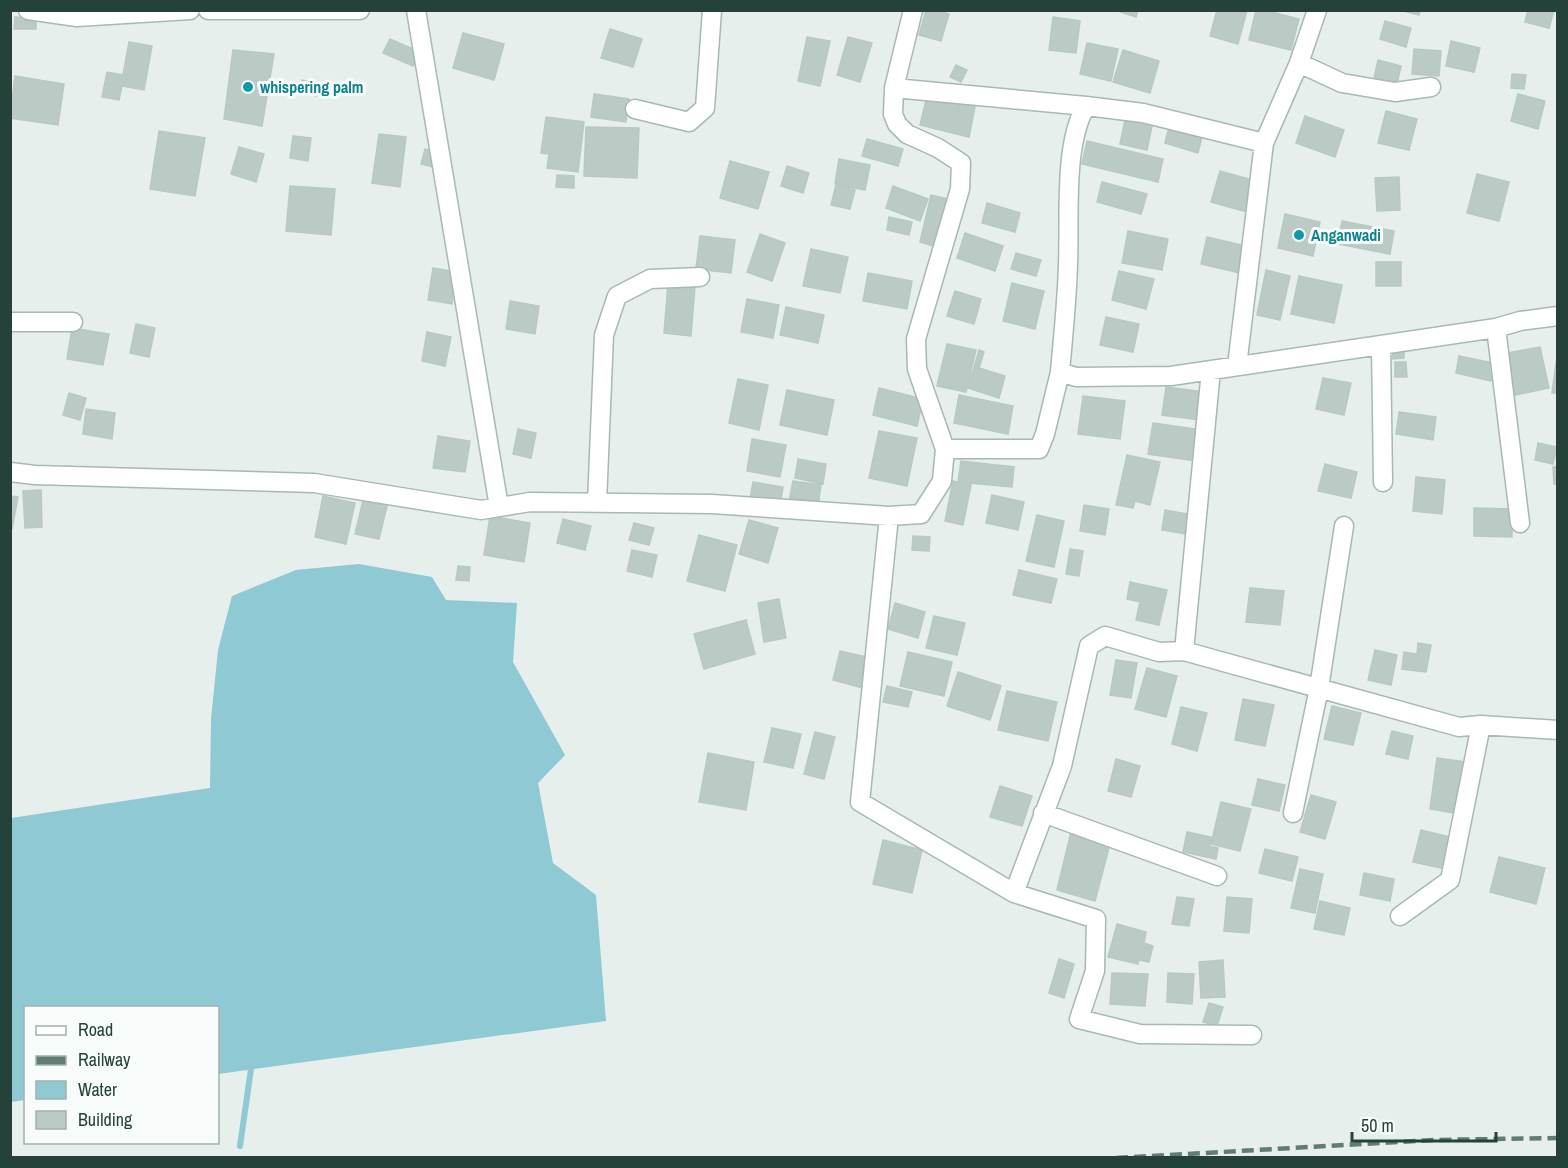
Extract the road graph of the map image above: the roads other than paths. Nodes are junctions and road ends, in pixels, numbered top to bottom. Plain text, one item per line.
1 (28, 10) edge
2 (190, 10) edge
3 (208, 10) edge
4 (360, 10) edge
5 (416, 10) edge
6 (711, 10) edge
7 (913, 10) edge
8 (1317, 10) edge
9 (1299, 63) junction
10 (1431, 87) dead end
11 (894, 88) junction
12 (1086, 106) junction
13 (635, 109) dead end
14 (1264, 143) junction
15 (700, 277) dead end
16 (1557, 316) edge
17 (10, 322) edge
18 (73, 322) dead end
19 (1496, 328) junction
20 (1381, 345) junction
21 (1238, 366) junction
22 (1211, 370) junction
23 (1060, 372) junction
24 (945, 449) junction
25 (10, 472) edge
26 (1383, 482) dead end
27 (597, 503) junction
28 (499, 507) junction
29 (889, 516) junction
30 (1520, 523) dead end
31 (1344, 526) dead end
32 (1184, 651) junction
33 (1319, 688) junction
34 (1481, 725) junction
35 (1557, 730) edge
36 (1043, 813) junction
37 (1293, 813) dead end
38 (1217, 876) dead end
39 (1014, 893) junction
40 (1400, 916) dead end
41 (1252, 1035) dead end

1 - 2 street
3 - 4 street
5 - 28 street
6 - 13 street
7 - 11 street
8 - 9 street
9 - 10 street
9 - 14 street
11 - 12 street
11 - 24 street
12 - 14 street
12 - 23 street
14 - 21 street
15 - 27 street
16 - 19 street
17 - 18 street
19 - 20 street
19 - 30 street
20 - 21 street
20 - 26 street
21 - 22 street
22 - 23 street
22 - 32 street
23 - 24 street
24 - 29 street
25 - 28 street
27 - 28 street
27 - 29 street
29 - 39 street
31 - 33 street
32 - 33 street
32 - 36 street
33 - 34 street
33 - 37 street
34 - 35 street
34 - 40 street
36 - 38 street
36 - 39 street
39 - 41 street

